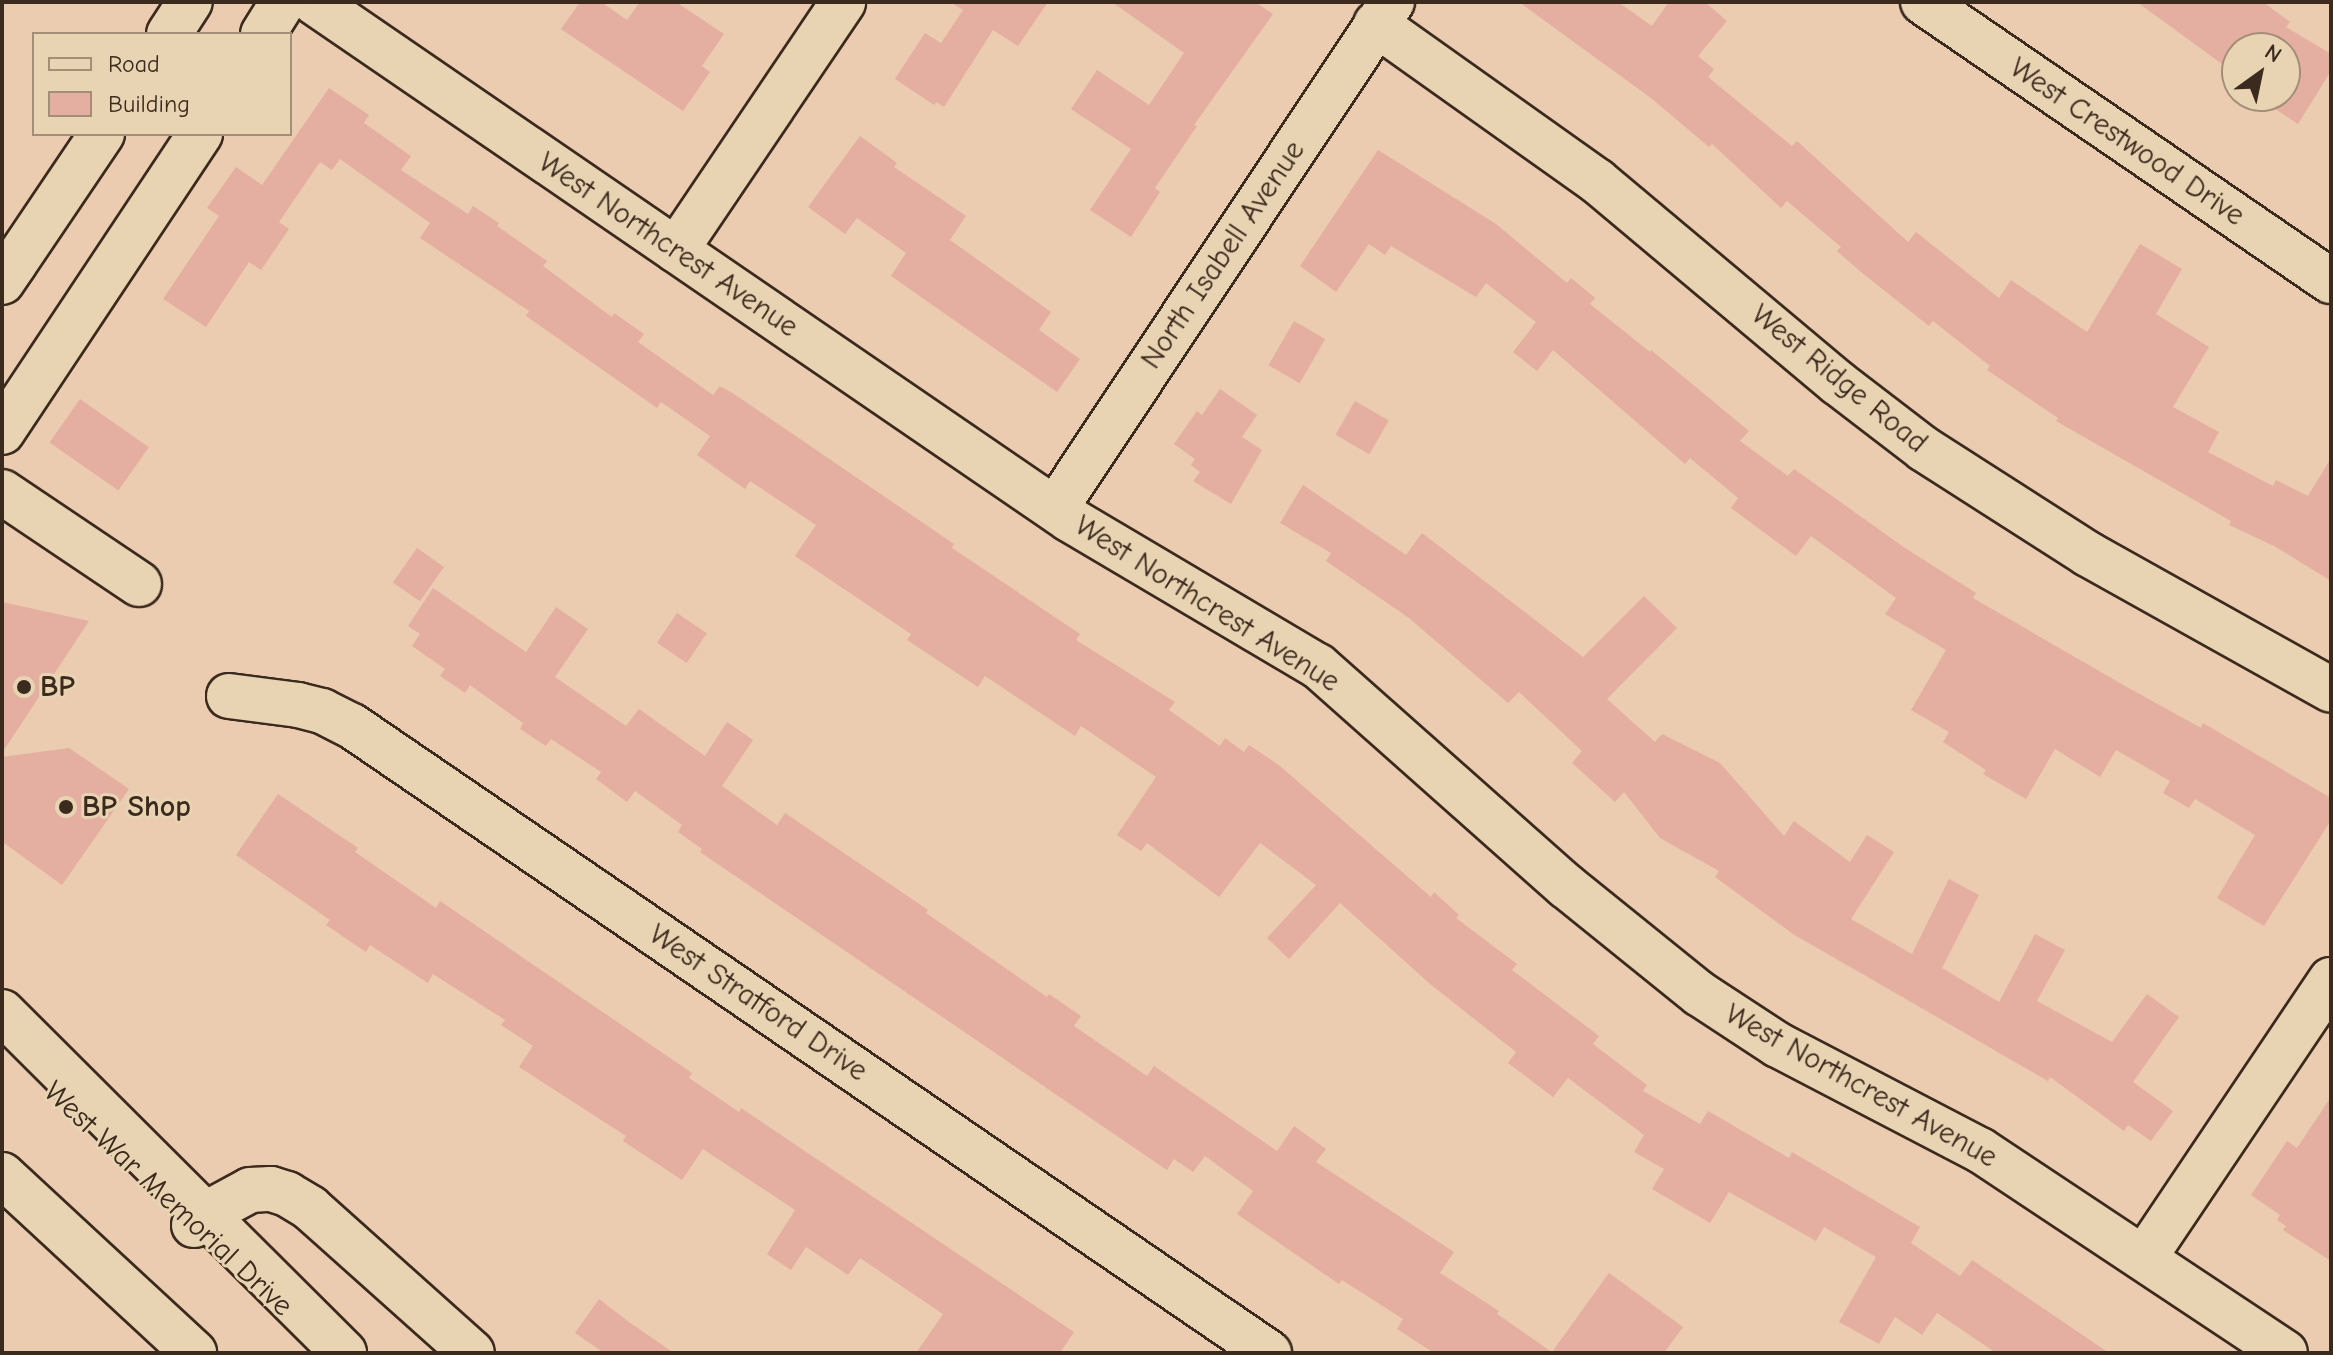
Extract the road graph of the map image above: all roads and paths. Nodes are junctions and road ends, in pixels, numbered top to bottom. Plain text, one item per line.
1 (190, 2) edge
2 (283, 2) edge
3 (314, 2) edge
4 (843, 2) edge
5 (1923, 2) edge
6 (1384, 13) edge
7 (170, 32) edge
8 (264, 32) edge
9 (101, 136) edge
10 (199, 136) edge
11 (676, 250) junction
12 (6, 275) edge
13 (2331, 281) edge
14 (2, 432) edge
15 (2, 492) edge
16 (1055, 509) junction
17 (139, 584) dead end
18 (2331, 690) edge
19 (229, 696) dead end
20 (2331, 980) edge
21 (2, 1012) edge
22 (2, 1042) edge
23 (2, 1175) edge
24 (199, 1221) junction
25 (2144, 1258) junction
26 (194, 1353) edge
27 (337, 1353) edge
28 (344, 1353) edge
29 (472, 1353) edge
30 (1269, 1353) edge
31 (2285, 1353) edge

1 - 7 main road
2 - 8 main road
3 - 11 main road, West Northcrest Avenue
4 - 11 main road
5 - 13 main road, West Crestwood Drive
6 - 16 main road, North Isabell Avenue
6 - 18 main road, West Ridge Road
9 - 12 main road
10 - 14 main road
11 - 16 main road, West Northcrest Avenue
15 - 17 main road
16 - 25 main road, West Northcrest Avenue
19 - 30 main road, West Stratford Drive
20 - 25 main road
21 - 24 main road
22 - 24 main road, West War Memorial Drive
23 - 26 main road
24 - 27 main road, West War Memorial Drive
24 - 28 main road
24 - 29 main road
25 - 31 main road, West Northcrest Avenue

